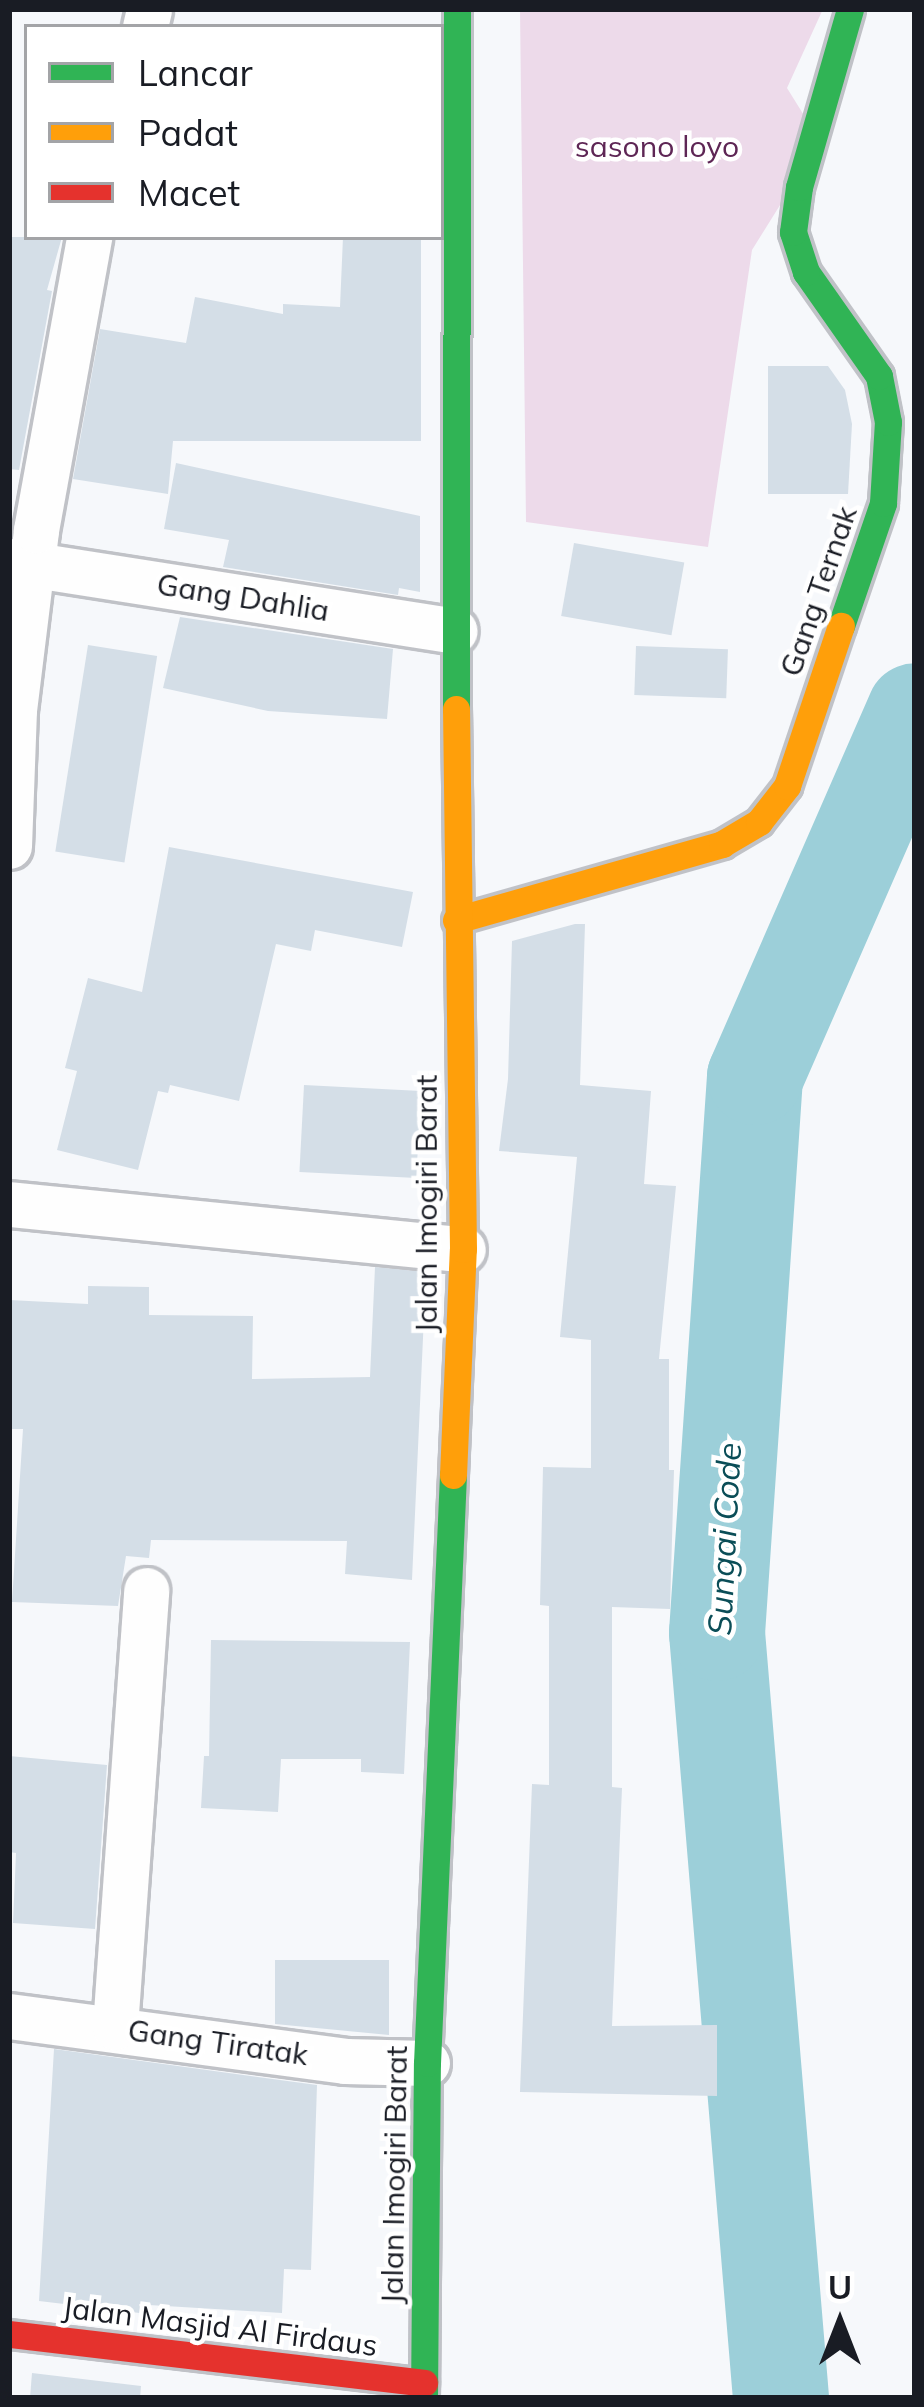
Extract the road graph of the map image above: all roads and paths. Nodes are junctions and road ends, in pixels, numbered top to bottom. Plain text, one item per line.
1 (457, 9) edge
2 (850, 9) edge
3 (88, 240) edge
4 (20, 562) edge
5 (455, 631) junction
6 (9, 846) edge
7 (455, 920) junction
8 (9, 1204) edge
9 (464, 1249) junction
10 (146, 1590) dead end
11 (9, 2016) edge
12 (115, 2026) junction
13 (427, 2063) junction
14 (9, 2334) edge
15 (424, 2391) edge

1 - 5 main road, Jalan Imogiri Barat
2 - 7 main road, Gang Ternak
3 - 4 street
4 - 5 street, Gang Dahlia
4 - 6 street
5 - 7 main road, Jalan Imogiri Barat
7 - 9 main road, Jalan Imogiri Barat
8 - 9 street
9 - 13 main road, Jalan Imogiri Barat
10 - 12 street
11 - 12 street, Gang Tiratak
12 - 13 street, Gang Tiratak
13 - 15 main road, Jalan Imogiri Barat
14 - 15 main road, Jalan Masjid Al Firdaus

